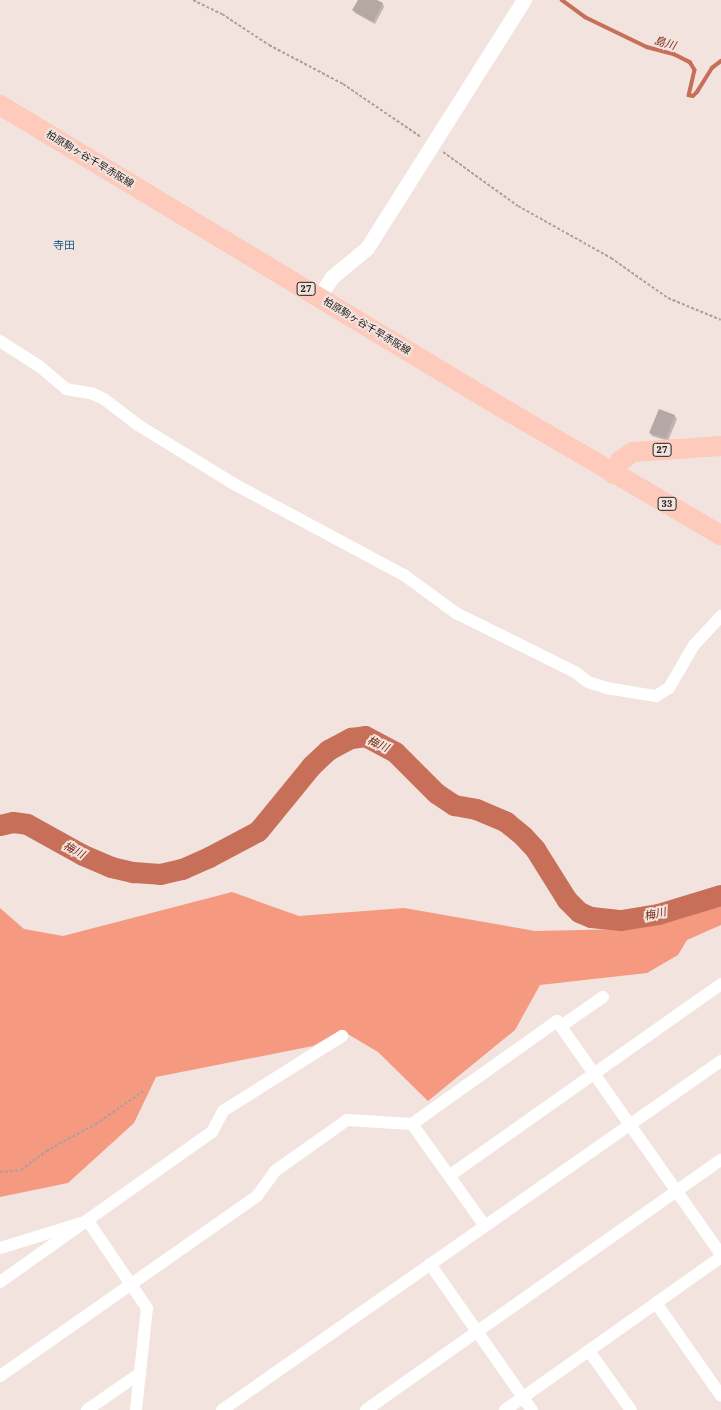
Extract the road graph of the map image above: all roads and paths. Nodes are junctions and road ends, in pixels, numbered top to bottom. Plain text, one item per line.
1 (193, 0) edge
2 (524, 0) edge
3 (0, 105) edge
4 (432, 145) junction
5 (319, 296) junction
6 (721, 320) edge
7 (0, 341) edge
8 (721, 446) edge
9 (613, 474) junction
10 (721, 535) edge
11 (721, 616) edge
12 (721, 984) edge
13 (603, 996) dead end
14 (561, 1026) junction
15 (342, 1036) dead end
16 (721, 1060) edge
17 (594, 1074) junction
18 (145, 1090) dead end
19 (412, 1124) junction
20 (630, 1125) junction
21 (721, 1160) edge
22 (0, 1172) edge
23 (449, 1176) junction
24 (677, 1191) junction
25 (88, 1221) junction
26 (485, 1226) junction
27 (0, 1248) edge
28 (721, 1254) edge
29 (721, 1258) edge
30 (430, 1264) junction
31 (0, 1282) edge
32 (130, 1285) junction
33 (656, 1303) junction
34 (478, 1332) junction
35 (589, 1350) junction
36 (140, 1373) junction
37 (0, 1376) edge
38 (721, 1396) edge
39 (523, 1397) junction
40 (230, 1408) edge
41 (87, 1410) edge
42 (136, 1410) edge
43 (366, 1410) edge
44 (505, 1410) edge
45 (532, 1410) edge
46 (631, 1410) edge

1 - 4 path
2 - 4 street
3 - 5 main road, 柏原駒ヶ谷千早赤阪線 / 27
4 - 5 street
4 - 6 path
5 - 9 main road, 柏原駒ヶ谷千早赤阪線 / 27
7 - 11 street
8 - 9 main road, 27
9 - 10 main road, 33
12 - 17 street
13 - 14 street
14 - 17 street
14 - 19 street
15 - 25 street
16 - 20 street
17 - 20 street
17 - 23 street
18 - 22 path
19 - 23 street
19 - 32 street
20 - 24 street
20 - 26 street
21 - 24 street
23 - 26 street
24 - 28 street
24 - 34 street
25 - 27 street
25 - 31 street
25 - 32 street
26 - 30 street
29 - 33 street
30 - 34 street
30 - 40 street
32 - 36 street
32 - 37 street
33 - 35 street
33 - 38 street
34 - 39 street
34 - 43 street
35 - 39 street
35 - 46 street
36 - 41 street
36 - 42 street
39 - 44 street
39 - 45 street

